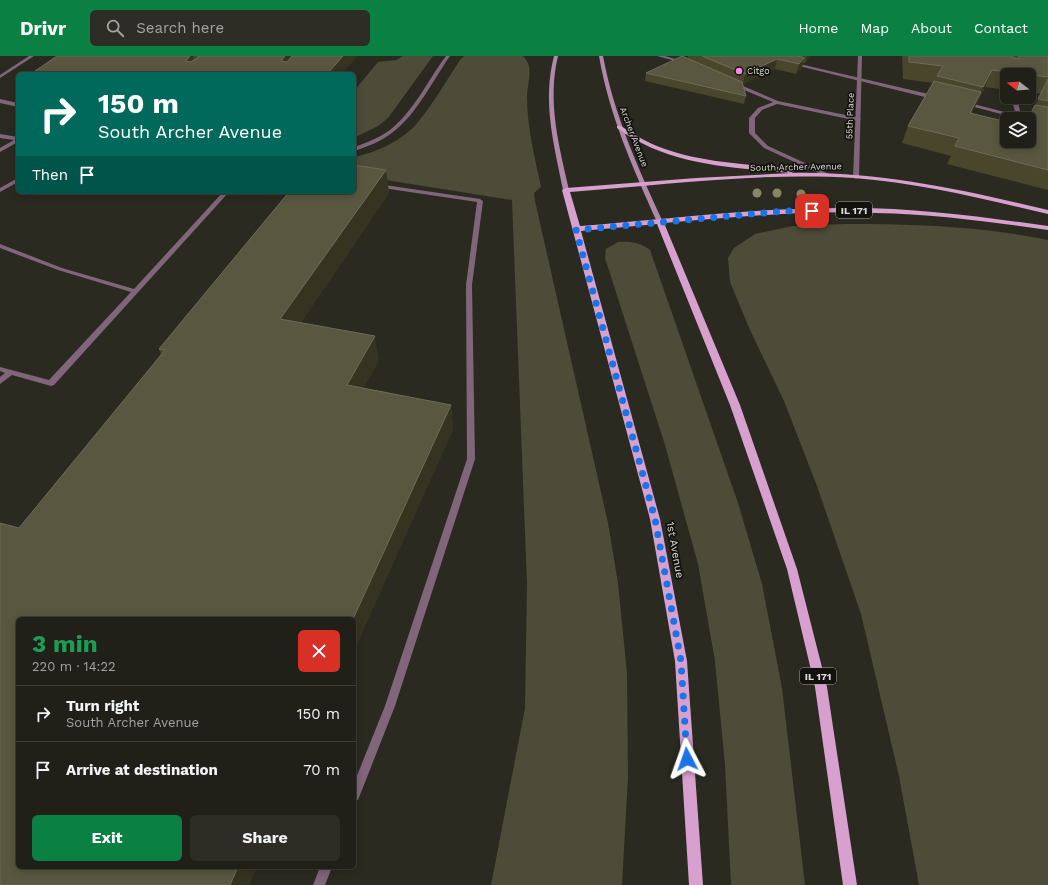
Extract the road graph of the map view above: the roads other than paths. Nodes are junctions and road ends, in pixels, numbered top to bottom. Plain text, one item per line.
1 (32, 56) edge
2 (448, 56) edge
3 (556, 56) edge
4 (601, 56) edge
5 (659, 56) edge
6 (860, 56) edge
7 (784, 61) edge
8 (686, 63) edge
9 (0, 77) edge
10 (860, 79) junction
11 (728, 81) edge
12 (942, 99) edge
13 (0, 102) edge
14 (777, 102) junction
15 (957, 102) edge
16 (16, 105) edge
17 (1000, 113) edge
18 (858, 119) junction
19 (619, 127) junction
20 (0, 136) edge
21 (16, 140) edge
22 (16, 141) edge
23 (356, 148) edge
24 (0, 150) edge
25 (827, 175) junction
26 (856, 177) junction
27 (16, 181) edge
28 (643, 184) junction
29 (370, 185) edge
30 (0, 190) edge
31 (566, 190) junction
32 (224, 194) edge
33 (1048, 212) edge
34 (660, 222) junction
35 (1048, 228) edge
36 (576, 230) junction
37 (0, 246) edge
38 (135, 292) junction
39 (0, 369) edge
40 (11, 372) junction
41 (0, 381) edge
42 (356, 791) edge
43 (325, 869) edge
44 (319, 885) edge
45 (696, 885) edge
46 (850, 885) edge

1 - 9 street
2 - 23 street
3 - 31 main road
4 - 19 main road, Archer Avenue
5 - 8 street
6 - 10 street, 55th Place
7 - 10 street
10 - 12 street
10 - 18 street, 55th Place
11 - 14 street
13 - 16 street
14 - 18 street
14 - 25 street
15 - 17 street
18 - 26 street, 55th Place
19 - 25 main road
19 - 28 main road, Archer Avenue
20 - 21 street
22 - 24 street
25 - 26 main road, South Archer Avenue
25 - 28 main road, South Archer Avenue
26 - 33 main road, South Archer Avenue
27 - 30 street
28 - 31 main road, South Archer Avenue
28 - 34 main road, Archer Avenue
29 - 42 street
31 - 36 main road, 1st Avenue
32 - 38 street
34 - 35 main road, IL 171
34 - 36 main road
34 - 46 main road, IL 171
36 - 45 main road, 1st Avenue
37 - 38 street
38 - 40 street
39 - 40 street
40 - 41 street
43 - 44 street

